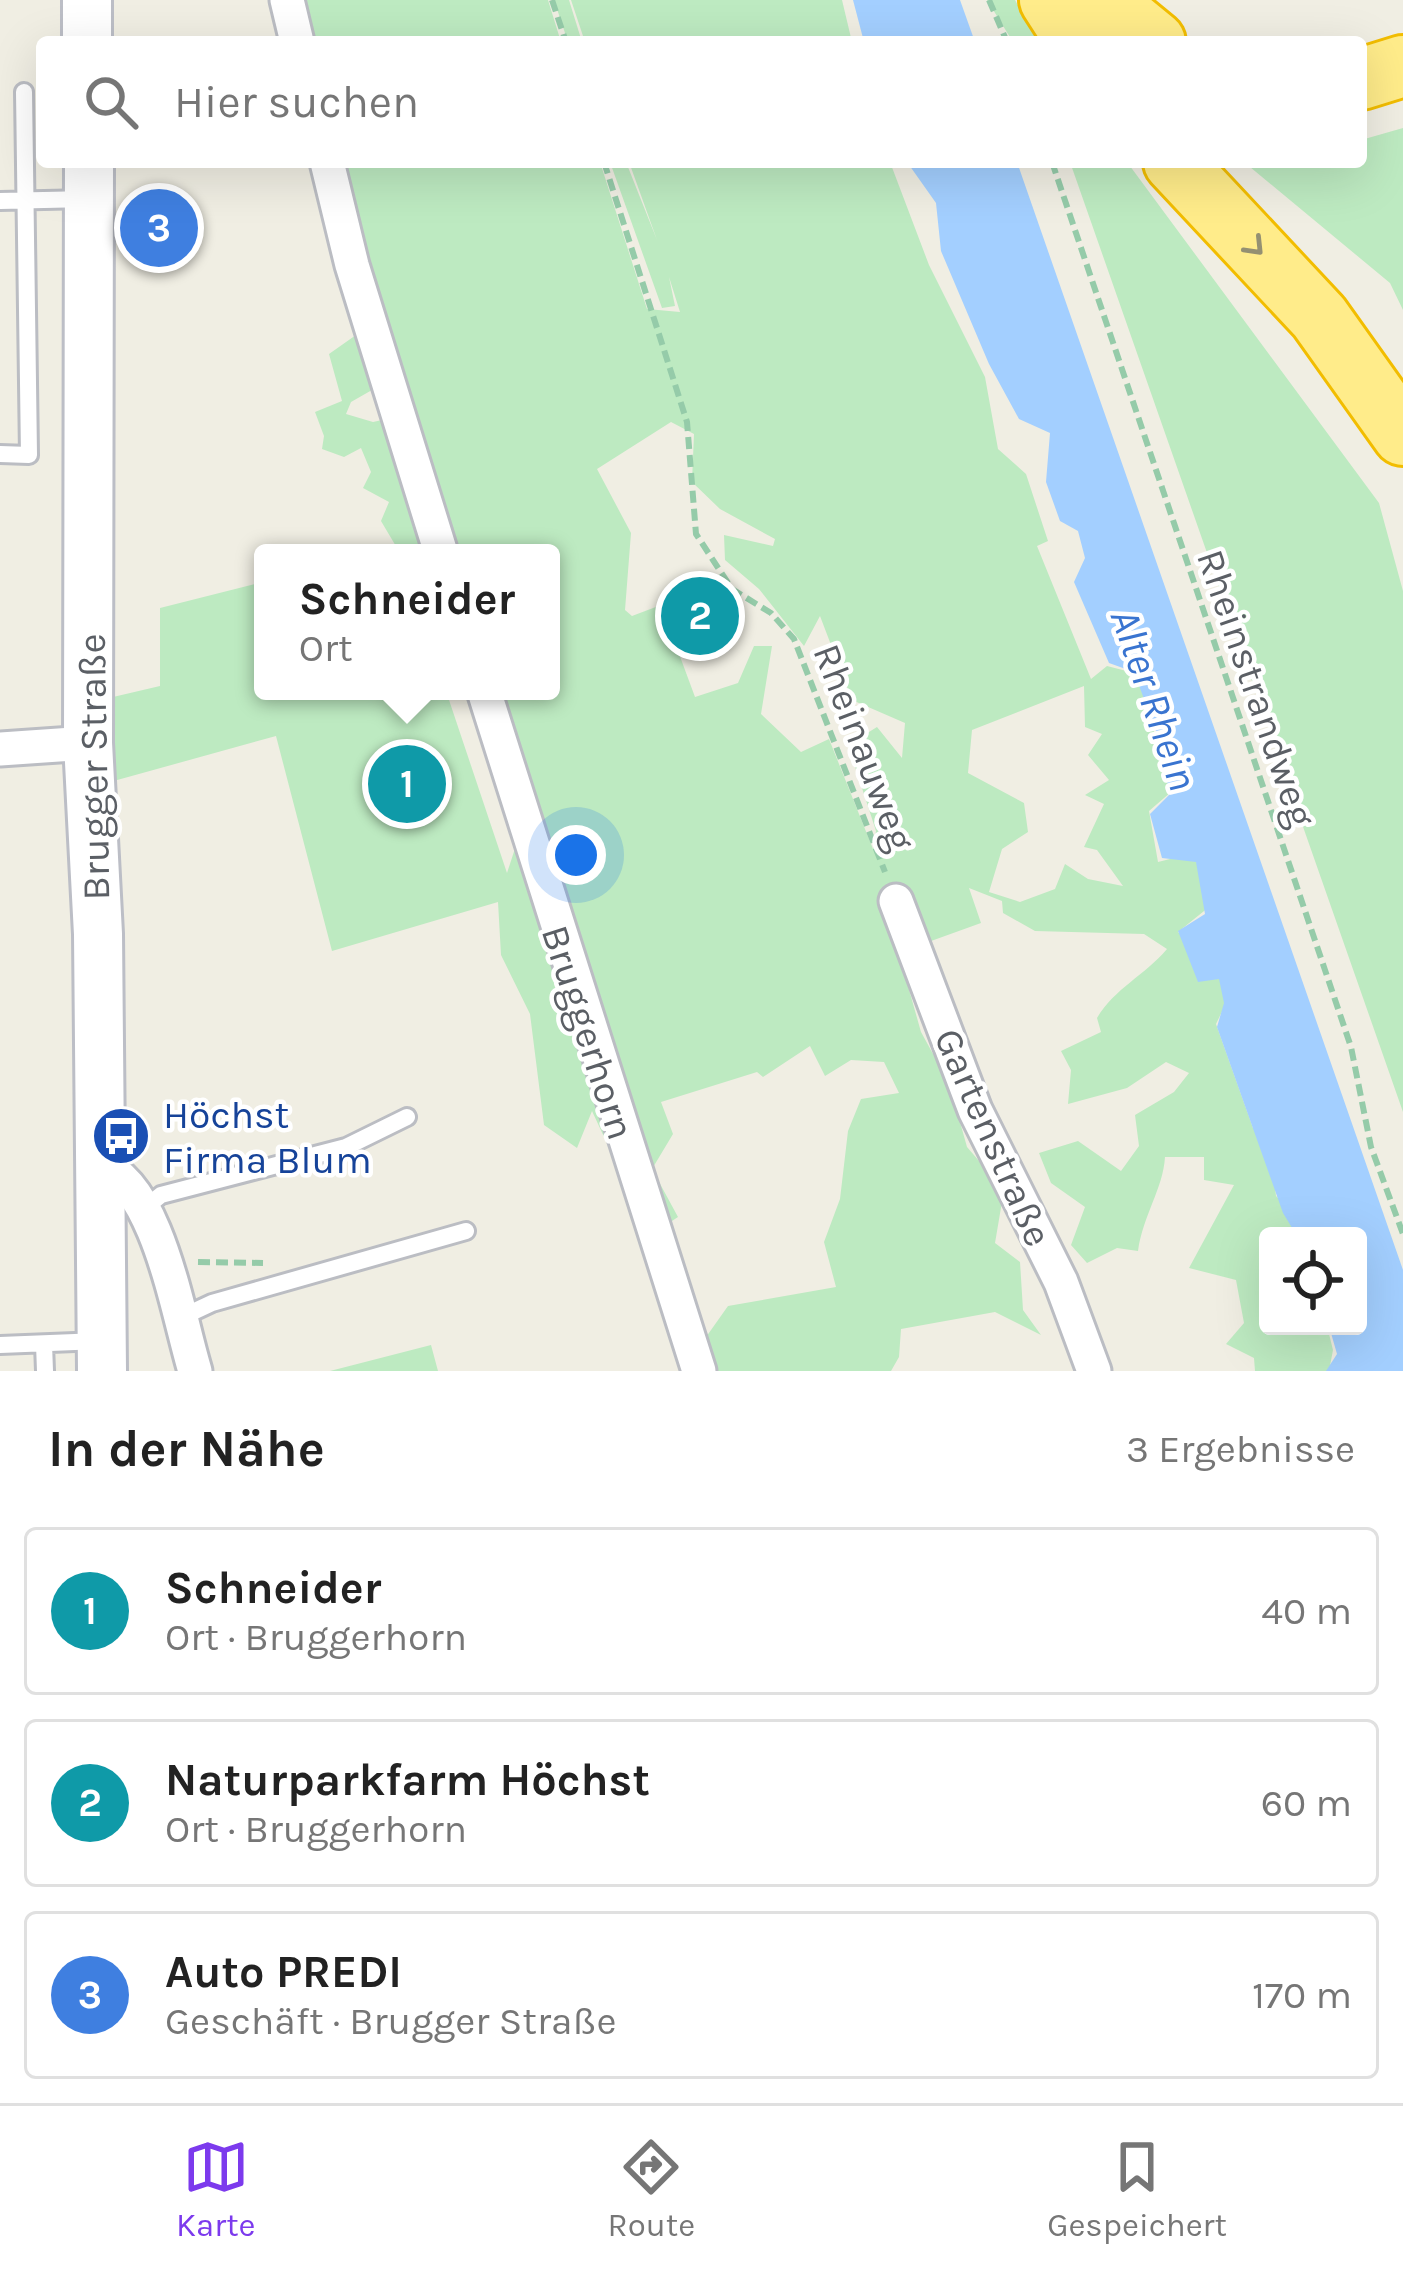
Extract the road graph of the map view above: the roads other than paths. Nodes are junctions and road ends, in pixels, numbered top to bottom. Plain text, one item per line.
1 (87, 0) edge
2 (287, 0) edge
3 (1050, 0) edge
4 (1104, 0) edge
5 (87, 36) edge
6 (296, 36) edge
7 (1073, 36) edge
8 (1148, 36) edge
9 (1403, 66) edge
10 (1367, 77) edge
11 (24, 92) dead end
12 (328, 168) edge
13 (1180, 168) edge
14 (89, 181) edge
15 (26, 200) junction
16 (0, 201) edge
17 (1403, 434) edge
18 (0, 454) edge
19 (438, 544) edge
20 (487, 700) edge
21 (88, 743) junction
22 (0, 749) edge
23 (896, 901) road end
24 (406, 1117) dead end
25 (101, 1166) junction
26 (146, 1207) junction
27 (466, 1231) dead end
28 (179, 1319) junction
29 (44, 1344) junction
30 (0, 1345) edge
31 (102, 1356) edge
32 (45, 1371) edge
33 (195, 1371) edge
34 (699, 1371) edge
35 (1094, 1371) edge

1 - 5 main road
2 - 6 street
3 - 7 highway
4 - 8 highway
9 - 10 highway
11 - 15 lane
12 - 19 street
13 -> 17 highway
14 - 15 lane
14 - 21 main road, Brugger Straße
15 - 16 lane
15 - 18 lane
20 - 34 street, Bruggerhorn
21 - 22 street
21 - 25 main road, Brugger Straße
23 - 35 street, Gartenstraße
24 - 26 lane
25 - 26 street
25 - 31 main road, Brugger Straße
26 - 28 street
27 - 28 lane
28 - 33 street
29 - 30 lane
29 - 31 lane
29 - 32 lane

